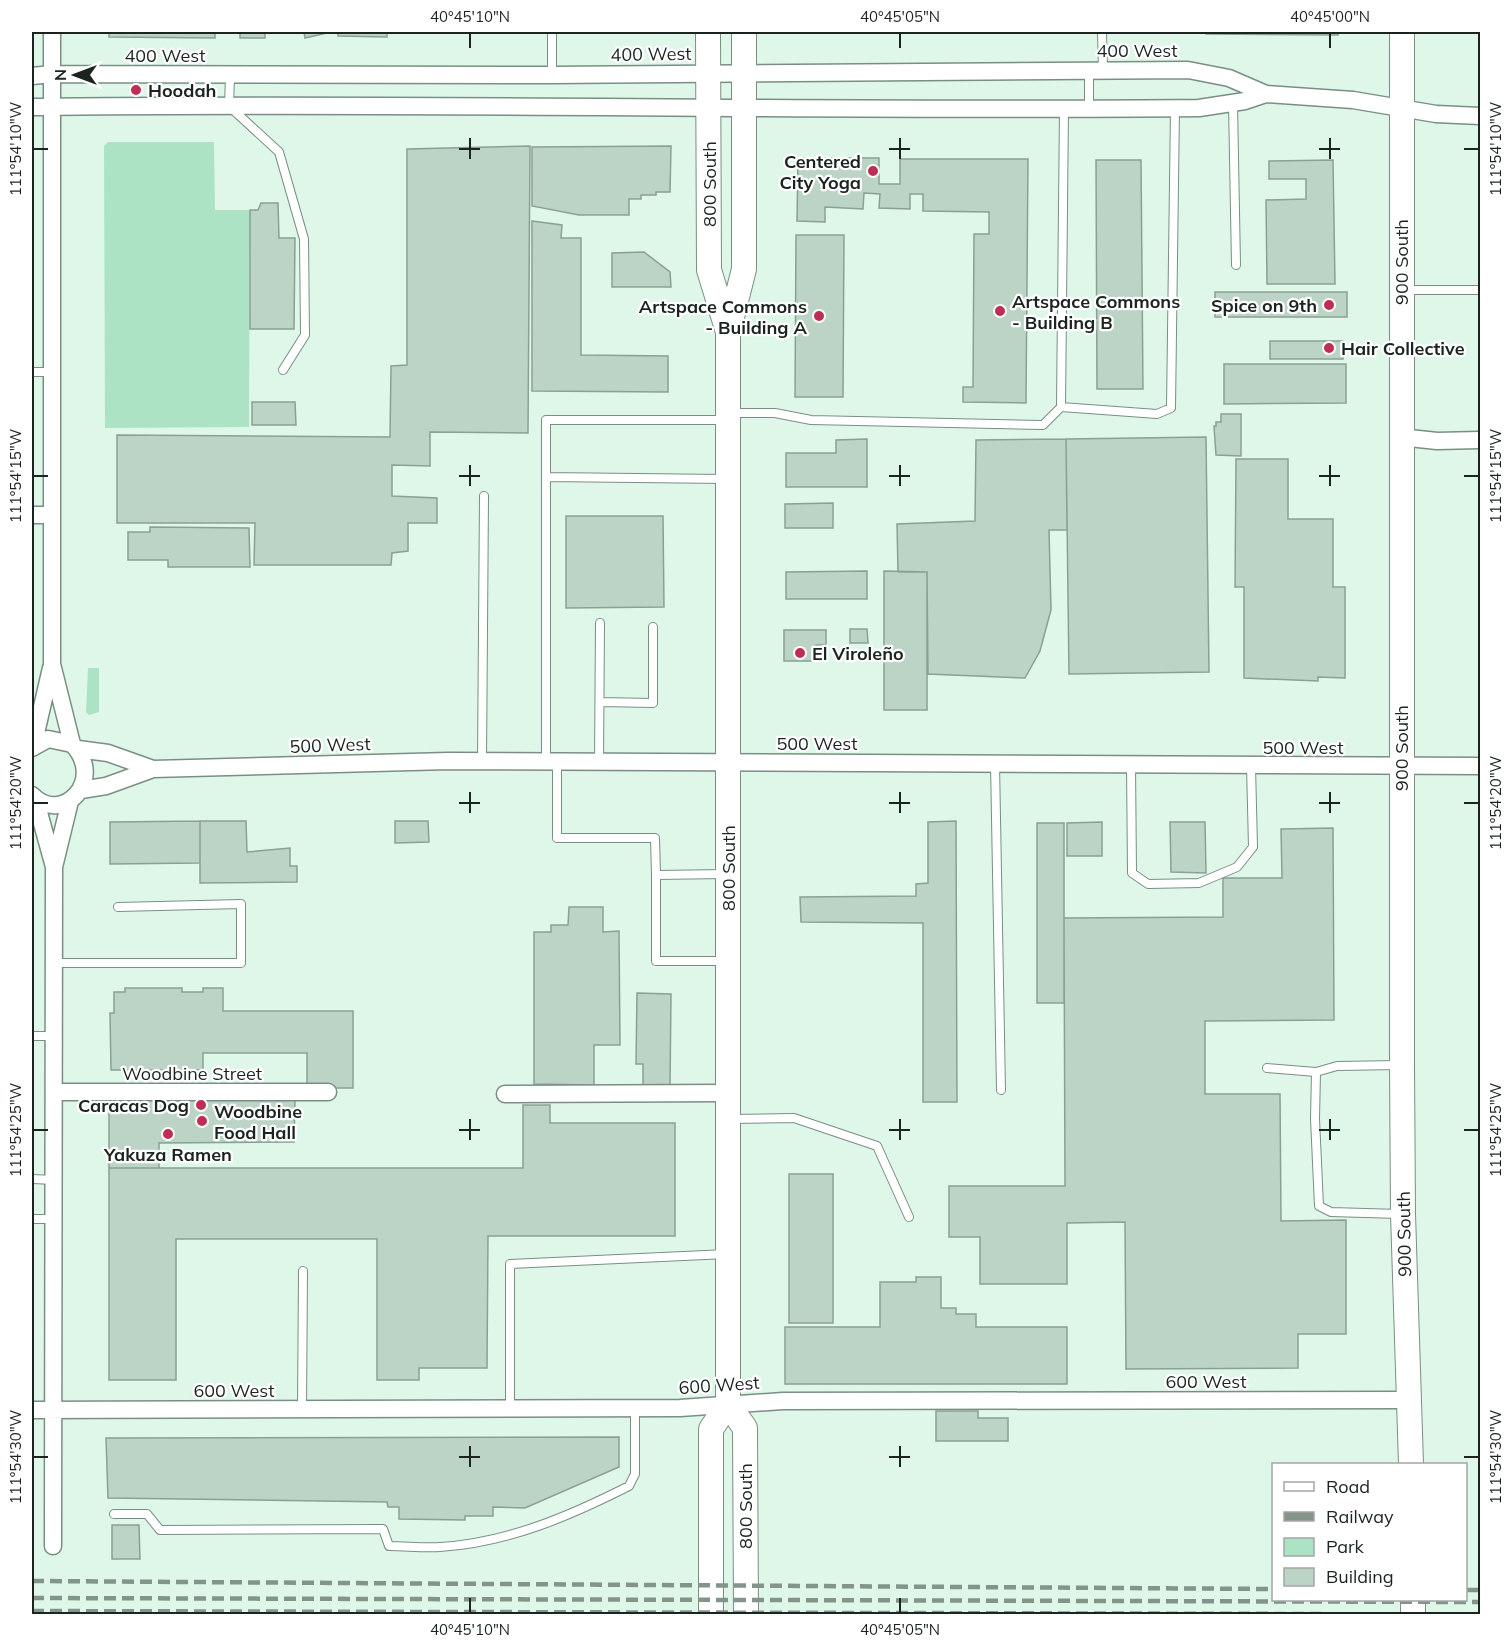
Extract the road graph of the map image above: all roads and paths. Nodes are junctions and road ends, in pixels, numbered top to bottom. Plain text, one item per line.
1 (52, 32) edge
2 (552, 32) edge
3 (708, 32) edge
4 (744, 32) edge
5 (1102, 32) edge
6 (1402, 32) edge
7 (1096, 70) junction
8 (744, 72) junction
9 (708, 73) junction
10 (52, 74) junction
11 (230, 75) junction
12 (552, 75) junction
13 (32, 76) edge
14 (1266, 94) junction
15 (1233, 103) junction
16 (229, 105) junction
17 (32, 107) edge
18 (52, 107) junction
19 (1401, 107) junction
20 (708, 108) junction
21 (1064, 108) junction
22 (1089, 108) junction
23 (1175, 108) junction
24 (744, 109) junction
25 (1480, 116) edge
26 (1236, 265) dead end
27 (1402, 290) junction
28 (1480, 290) edge
29 (728, 333) junction
30 (283, 370) dead end
31 (32, 372) edge
32 (52, 372) junction
33 (1061, 407) junction
34 (728, 417) junction
35 (1400, 437) junction
36 (1480, 440) edge
37 (546, 477) junction
38 (728, 479) junction
39 (484, 496) dead end
40 (32, 515) edge
41 (52, 515) junction
42 (600, 623) dead end
43 (653, 627) dead end
44 (52, 664) junction
45 (600, 702) junction
46 (32, 747) edge
47 (75, 747) junction
48 (482, 762) junction
49 (552, 762) junction
50 (599, 762) junction
51 (728, 763) junction
52 (995, 763) junction
53 (1131, 764) junction
54 (1251, 766) junction
55 (1401, 766) junction
56 (1480, 766) edge
57 (153, 769) junction
58 (76, 795) junction
59 (33, 797) edge
60 (54, 867) junction
61 (728, 874) junction
62 (656, 875) junction
63 (118, 907) dead end
64 (728, 961) junction
65 (56, 963) junction
66 (32, 1036) edge
67 (55, 1036) junction
68 (1402, 1065) junction
69 (1267, 1068) dead end
70 (1316, 1072) junction
71 (1001, 1090) dead end
72 (55, 1092) junction
73 (328, 1092) dead end
74 (727, 1093) junction
75 (505, 1094) dead end
76 (727, 1119) junction
77 (32, 1179) edge
78 (55, 1180) junction
79 (1403, 1214) junction
80 (909, 1217) dead end
81 (55, 1219) junction
82 (32, 1220) edge
83 (727, 1254) junction
84 (303, 1271) dead end
85 (1409, 1400) junction
86 (728, 1404) junction
87 (510, 1408) junction
88 (635, 1408) junction
89 (302, 1409) junction
90 (32, 1410) edge
91 (54, 1410) junction
92 (1411, 1463) edge
93 (114, 1514) dead end
94 (53, 1546) dead end
95 (711, 1614) edge
96 (746, 1614) edge

1 - 10 street
2 - 12 lane
3 - 9 street, 800 South
4 - 8 street, 800 South
5 - 7 lane
6 - 19 street, 900 South
7 - 8 street, 400 West
7 - 14 street, 400 West
7 - 22 lane
8 - 9 street, 400 West
8 - 24 street, 800 South
9 - 12 street, 400 West
9 - 20 street, 800 South
10 - 11 street, 400 West
10 - 13 street, 400 West
10 - 18 street
11 - 12 street, 400 West
11 - 16 lane
14 - 15 street, 400 West
14 - 19 street, 400 West
15 - 23 street, 400 West
15 - 26 lane
16 - 18 street, 400 West
16 - 20 street, 400 West
16 - 30 lane
17 - 18 street, 400 West
18 - 32 street
19 - 25 street, 400 West
19 - 27 street, 900 South
20 - 24 street, 400 West
20 - 29 street, 800 South
21 - 22 street, 400 West
21 - 24 street, 400 West
21 - 33 lane
22 - 23 street, 400 West
23 - 33 lane
24 - 29 street, 800 South
27 - 28 lane
27 - 35 street, 900 South
29 - 34 street, 800 South
31 - 32 lane
32 - 41 street
33 - 34 lane
34 - 37 lane
34 - 38 street, 800 South
35 - 36 street
35 - 55 street, 900 South
37 - 38 lane
37 - 49 lane
38 - 51 street, 800 South
39 - 48 lane
40 - 41 street
41 - 44 street
42 - 45 lane
43 - 45 lane
44 - 46 street
44 - 47 street
45 - 50 lane
46 - 47 street, 500 West
47 - 57 street, 500 West
47 - 58 street
48 - 49 street, 500 West
48 - 57 street, 500 West
49 - 50 street, 500 West
49 - 62 lane
50 - 51 street, 500 West
51 - 52 street, 500 West
51 - 61 street, 800 South
52 - 53 street, 500 West
52 - 71 lane
53 - 54 street, 500 West
53 - 54 lane
54 - 55 street, 500 West
55 - 56 street, 500 West
55 - 68 street, 900 South
57 - 58 street, 500 West
58 - 59 street, 500 West
58 - 60 street
59 - 60 street
60 - 65 street
61 - 62 lane
61 - 64 street, 800 South
62 - 64 lane
63 - 65 lane
64 - 74 street, 800 South
65 - 67 street
66 - 67 lane
67 - 72 street
68 - 70 lane
68 - 79 street, 900 South
69 - 70 lane
70 - 79 lane
72 - 73 street, Woodbine Street
72 - 78 street
74 - 75 street
74 - 76 street, 800 South
76 - 80 lane
76 - 83 street, 800 South
77 - 78 lane
78 - 81 street
79 - 85 street, 900 South
81 - 82 lane
81 - 91 street
83 - 86 street, 800 South
83 - 87 lane
84 - 89 lane
85 - 86 street, 600 West
85 - 92 street, 900 South
86 - 88 street, 600 West
86 - 95 street, 800 South
86 - 96 street, 800 South
87 - 88 street, 600 West
87 - 89 street, 600 West
88 - 93 lane
89 - 91 street, 600 West
90 - 91 street, 600 West
91 - 94 street

